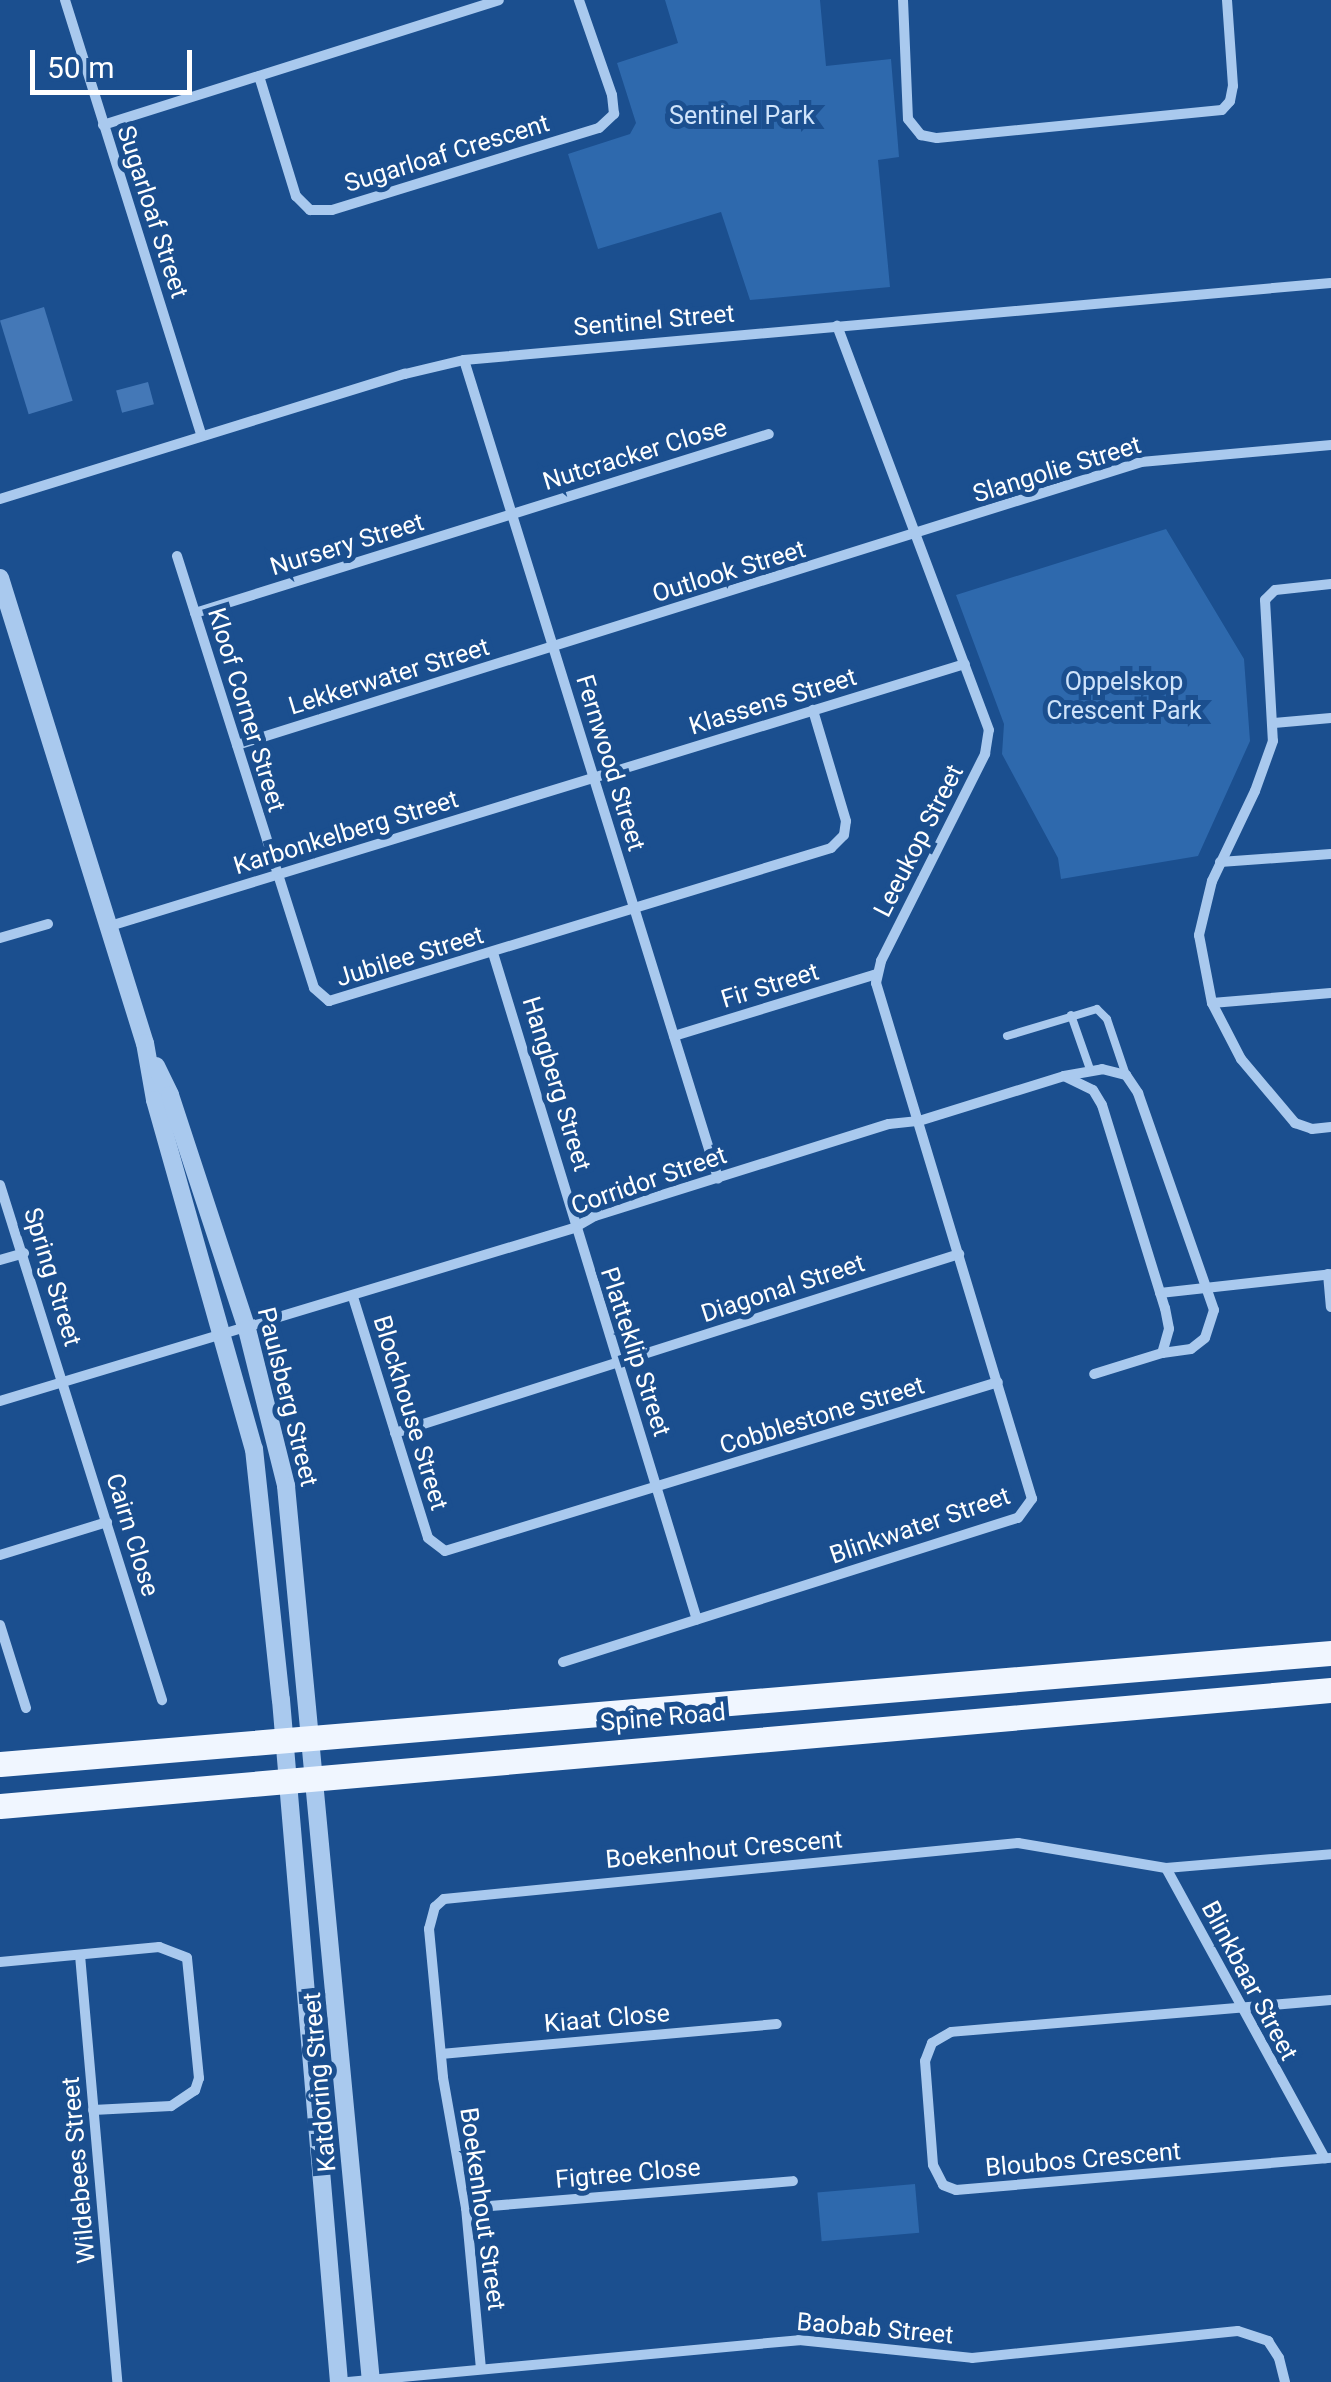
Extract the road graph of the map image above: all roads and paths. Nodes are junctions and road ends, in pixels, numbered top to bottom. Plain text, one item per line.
1 (65, 0) edge
2 (498, 0) edge
3 (579, 0) edge
4 (903, 0) edge
5 (1227, 0) edge
6 (259, 76) junction
7 (103, 125) junction
8 (1331, 283) edge
9 (837, 326) junction
10 (464, 360) junction
11 (769, 434) dead end
12 (202, 436) junction
13 (1331, 445) edge
14 (0, 499) edge
15 (512, 515) junction
16 (916, 535) junction
17 (178, 556) dead end
18 (0, 578) edge
19 (1331, 584) edge
20 (195, 613) junction
21 (553, 647) junction
22 (964, 664) junction
23 (813, 710) junction
24 (1331, 718) edge
25 (1274, 723) junction
26 (236, 745) junction
27 (594, 777) junction
28 (1331, 854) edge
29 (1220, 862) junction
30 (278, 876) junction
31 (635, 909) junction
32 (48, 924) dead end
33 (110, 926) junction
34 (0, 938) edge
35 (494, 953) junction
36 (877, 974) junction
37 (1331, 992) edge
38 (1212, 1003) junction
39 (1071, 1015) junction
40 (674, 1036) junction
41 (1007, 1036) dead end
42 (144, 1043) junction
43 (1090, 1072) junction
44 (1126, 1075) junction
45 (1064, 1076) junction
46 (919, 1121) junction
47 (1331, 1127) edge
48 (718, 1178) junction
49 (0, 1185) edge
50 (574, 1228) junction
51 (24, 1253) junction
52 (960, 1254) junction
53 (0, 1260) edge
54 (1330, 1274) edge
55 (1208, 1286) junction
56 (1160, 1293) junction
57 (353, 1296) junction
58 (1331, 1308) edge
59 (247, 1329) junction
60 (222, 1334) junction
61 (1162, 1353) junction
62 (618, 1362) junction
63 (1094, 1374) dead end
64 (64, 1382) junction
65 (998, 1382) junction
66 (0, 1402) edge
67 (395, 1432) junction
68 (657, 1488) junction
69 (107, 1522) junction
70 (0, 1555) edge
71 (697, 1620) junction
72 (0, 1624) edge
73 (1331, 1653) edge
74 (564, 1662) dead end
75 (1331, 1690) edge
76 (162, 1700) dead end
77 (26, 1708) dead end
78 (313, 1735) junction
79 (284, 1738) junction
80 (0, 1764) edge
81 (317, 1778) junction
82 (287, 1781) junction
83 (0, 1806) edge
84 (1331, 1854) edge
85 (1166, 1868) junction
86 (80, 1955) junction
87 (0, 1962) edge
88 (1331, 2000) edge
89 (1240, 2007) junction
90 (777, 2024) dead end
91 (441, 2054) junction
92 (94, 2110) junction
93 (1328, 2158) edge
94 (794, 2180) dead end
95 (466, 2208) junction
96 (481, 2369) junction
97 (466, 2376) edge
98 (371, 2381) edge
99 (118, 2382) edge
100 (338, 2382) edge
101 (348, 2382) edge
102 (1285, 2382) edge

1 - 7 street, Sugarloaf Street
2 - 6 street
3 - 6 street, Sugarloaf Crescent
4 - 5 street
6 - 7 street
7 - 12 street, Sugarloaf Street
8 - 9 street, Sentinel Street
9 - 10 street, Sentinel Street
9 - 16 street, Leeukop Street
10 - 12 street, Sentinel Street
10 - 15 street, Fernwood Street
11 - 15 street, Nutcracker Close
12 - 14 street, Sentinel Street
13 - 16 street, Slangolie Street
15 - 20 street, Nursery Street
15 - 21 street, Fernwood Street
16 - 21 street, Outlook Street
16 - 22 street, Leeukop Street
17 - 20 street, Kloof Corner Street
18 - 33 street, Paulsberg Street
19 - 25 street
20 - 26 street, Kloof Corner Street
21 - 26 street, Lekkerwater Street
21 - 27 street, Fernwood Street
22 - 23 street, Klassens Street
22 - 36 street, Leeukop Street
23 - 27 street, Klassens Street
23 - 31 street, Jubilee Street
24 - 25 street
25 - 29 street
26 - 30 street, Kloof Corner Street
27 - 30 street, Karbonkelberg Street
27 - 31 street, Fernwood Street
28 - 29 street
29 - 38 street
30 - 33 street, Karbonkelberg Street
30 - 35 street, Jubilee Street
31 - 35 street, Jubilee Street
31 - 40 street, Fernwood Street
32 - 34 street
33 - 42 street, Paulsberg Street
35 - 50 street, Hangberg Street
36 - 40 street, Fir Street
36 - 46 street
37 - 38 street
38 - 47 street
39 - 41 lane
39 - 43 lane
39 - 44 lane
40 - 48 street, Fernwood Street
42 - 59 street, Paulsberg Street
42 - 60 street, Paulsberg Street
43 - 44 street, Corridor Street
43 - 45 street, Corridor Street
44 - 55 street
45 - 46 street, Corridor Street
45 - 56 street
46 - 48 street, Corridor Street
46 - 52 street
48 - 50 street, Corridor Street
49 - 51 street, Spring Street
50 - 57 street, Corridor Street
50 - 62 street, Platteklip Street
51 - 53 street
51 - 64 street, Spring Street
52 - 62 street, Diagonal Street
52 - 65 street
54 - 55 street
54 - 58 street
55 - 56 street
55 - 61 street
56 - 61 street
57 - 59 street, Corridor Street
57 - 67 street, Blockhouse Street
59 - 60 street, Corridor Street
59 - 78 street, Paulsberg Street
60 - 64 street, Corridor Street
60 - 79 street, Paulsberg Street
61 - 63 street
62 - 67 street, Diagonal Street
62 - 68 street, Platteklip Street
64 - 66 street, Corridor Street
64 - 69 street, Cairn Close
65 - 68 street, Cobblestone Street
65 - 71 street, Blinkwater Street
67 - 68 street, Blockhouse Street
68 - 71 street
69 - 70 street
69 - 76 street, Cairn Close
71 - 74 street, Blinkwater Street
72 - 77 street
73 - 78 main road, Spine Road
75 - 81 main road, Spine Road
78 - 79 main road, Spine Road
78 - 81 street, Paulsberg Street
79 - 80 main road, Spine Road
79 - 82 street, Paulsberg Street
81 - 82 main road, Spine Road
81 - 98 street, Katdoring Street
82 - 83 main road, Spine Road
82 - 100 street, Katdoring Street
84 - 85 street, Boekenhout Crescent
85 - 89 street, Blinkbaar Street
85 - 91 street, Boekenhout Crescent
86 - 87 street
86 - 92 street, Wildebees Street
86 - 92 street
88 - 89 street
89 - 93 street, Blinkbaar Street
89 - 93 street, Bloubos Crescent
90 - 91 street, Kiaat Close
91 - 95 street, Boekenhout Street
92 - 99 street, Wildebees Street
94 - 95 street, Figtree Close
95 - 96 street, Boekenhout Street
96 - 97 street, Baobab Street
96 - 102 street, Baobab Street
97 - 98 street, Baobab Street
98 - 101 street, Baobab Street

